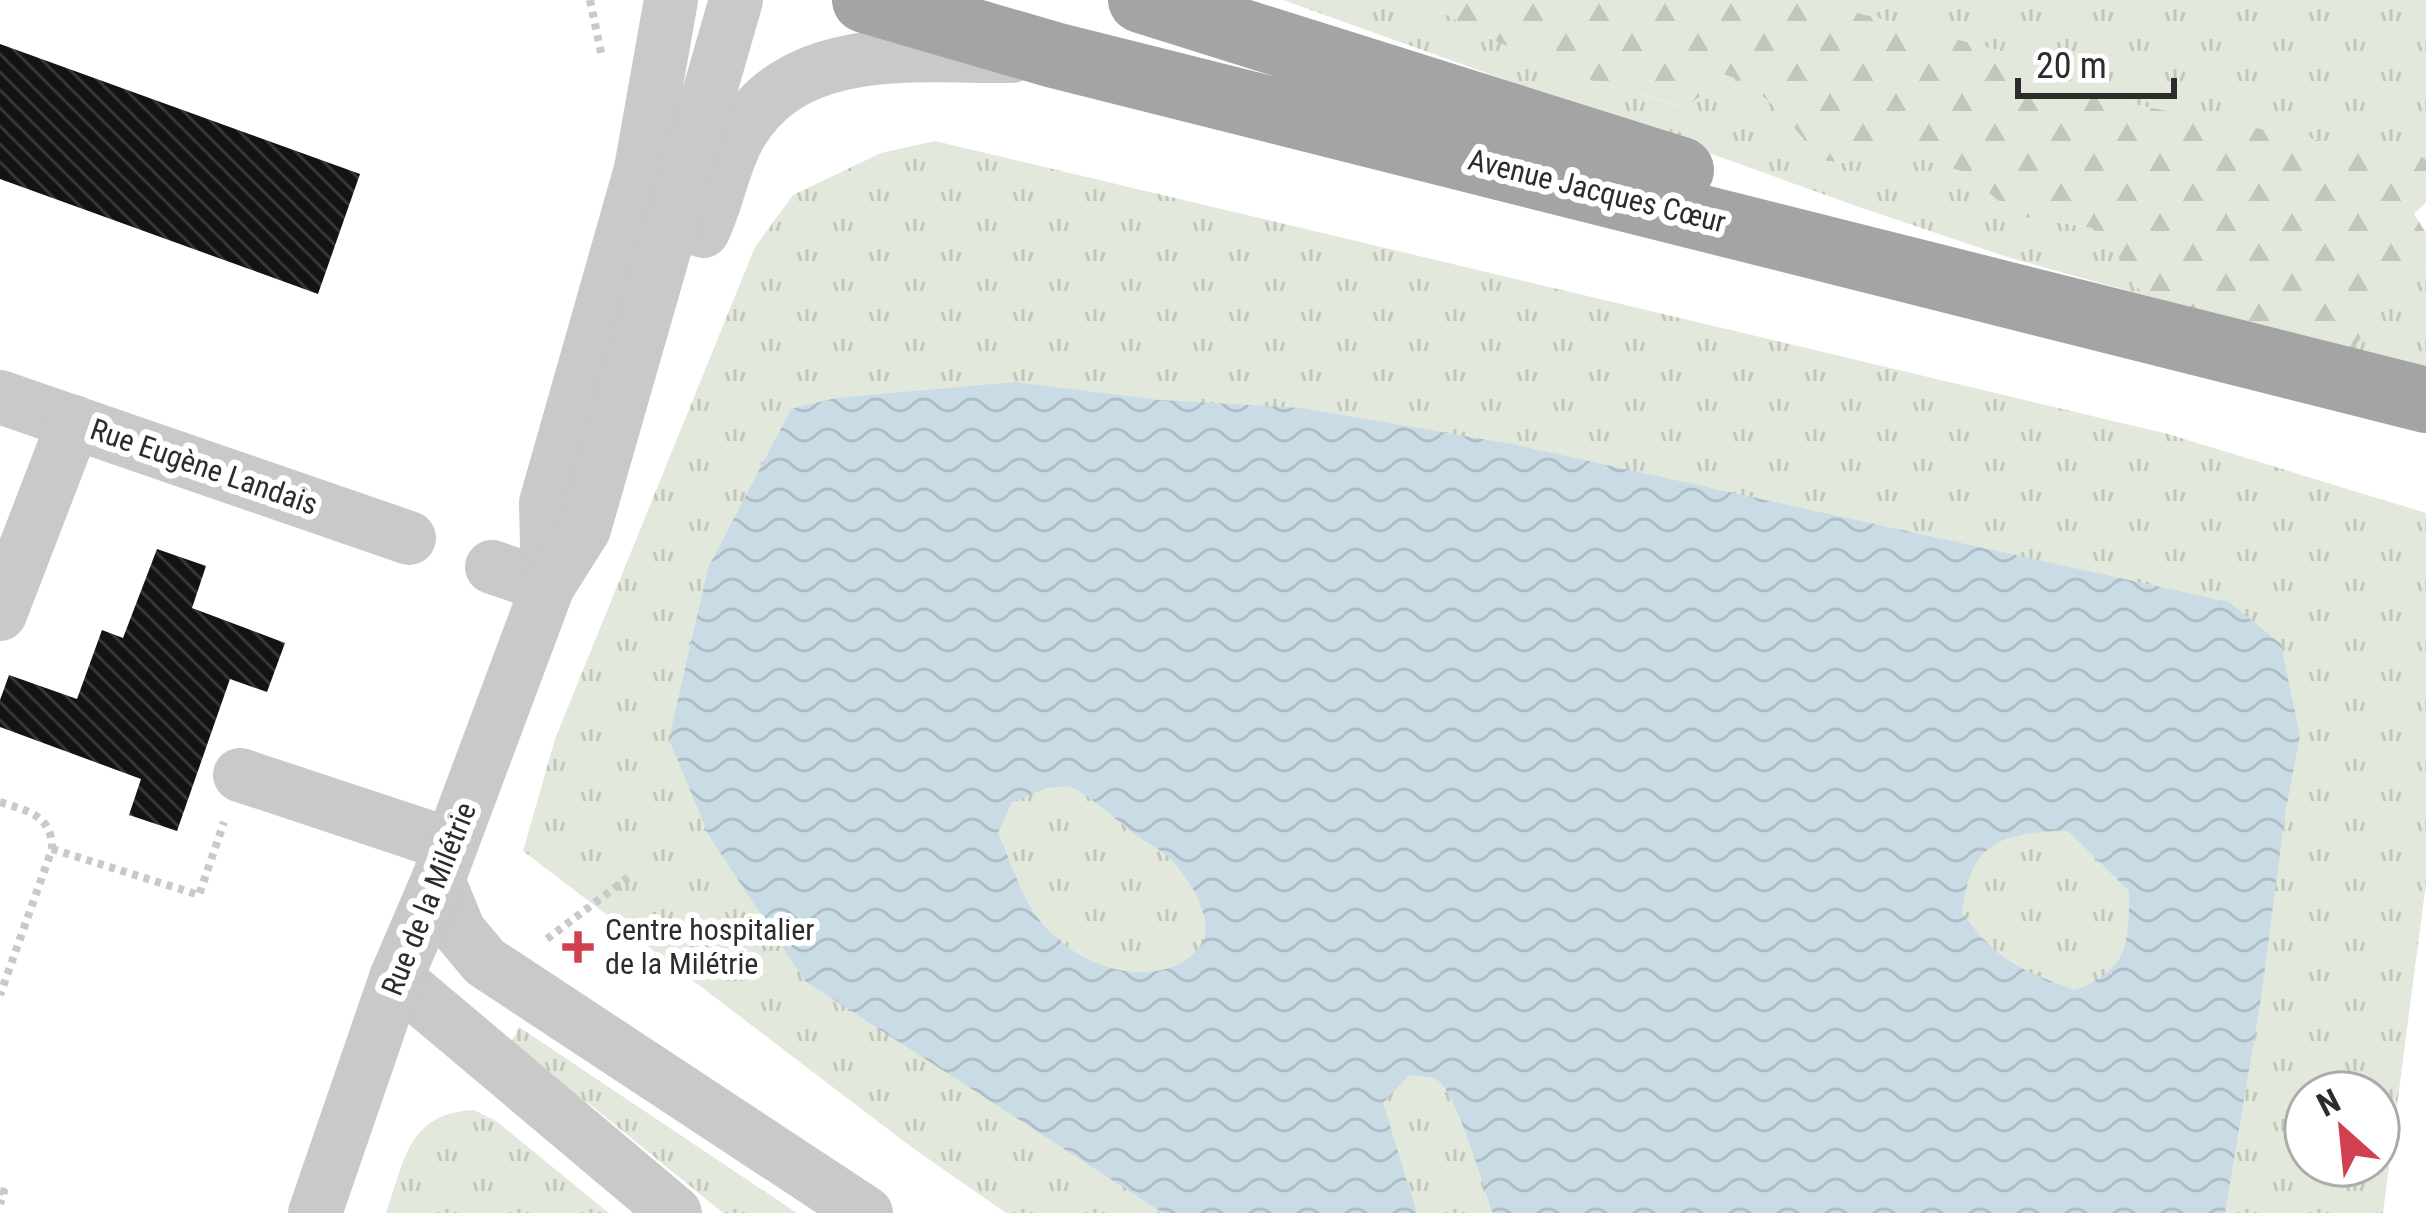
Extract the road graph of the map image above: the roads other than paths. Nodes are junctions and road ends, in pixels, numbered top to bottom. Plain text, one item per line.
1 (671, 0) edge
2 (736, 0) edge
3 (865, 0) edge
4 (1141, 0) edge
5 (1054, 55) junction
6 (2331, 375) junction
7 (630, 378) junction
8 (0, 397) edge
9 (2426, 400) edge
10 (74, 422) junction
11 (409, 538) dead end
12 (492, 567) dead end
13 (548, 586) junction
14 (0, 614) edge
15 (240, 775) road end
16 (444, 862) junction
17 (395, 978) junction
18 (792, 1165) junction
19 (315, 1213) edge
20 (675, 1213) edge
21 (866, 1213) edge

1 - 13 street, Rue de la Milétrie
2 - 7 street, Rue de la Milétrie
3 - 5 main road, Avenue Jacques Cœur
4 - 6 main road, Avenue Jacques Cœur
5 - 6 main road, Avenue Jacques Cœur
5 - 7 street
6 - 9 main road, Avenue Jacques Cœur
7 - 13 street, Rue de la Milétrie
8 - 10 street, Rue Eugène Landais
10 - 11 street, Rue Eugène Landais
10 - 14 street
12 - 13 street
13 - 16 street, Rue de la Milétrie
15 - 16 street
16 - 17 street, Rue de la Milétrie
16 - 18 street
17 - 18 street
17 - 19 street, Rue de la Milétrie
17 - 20 street
18 - 21 street

